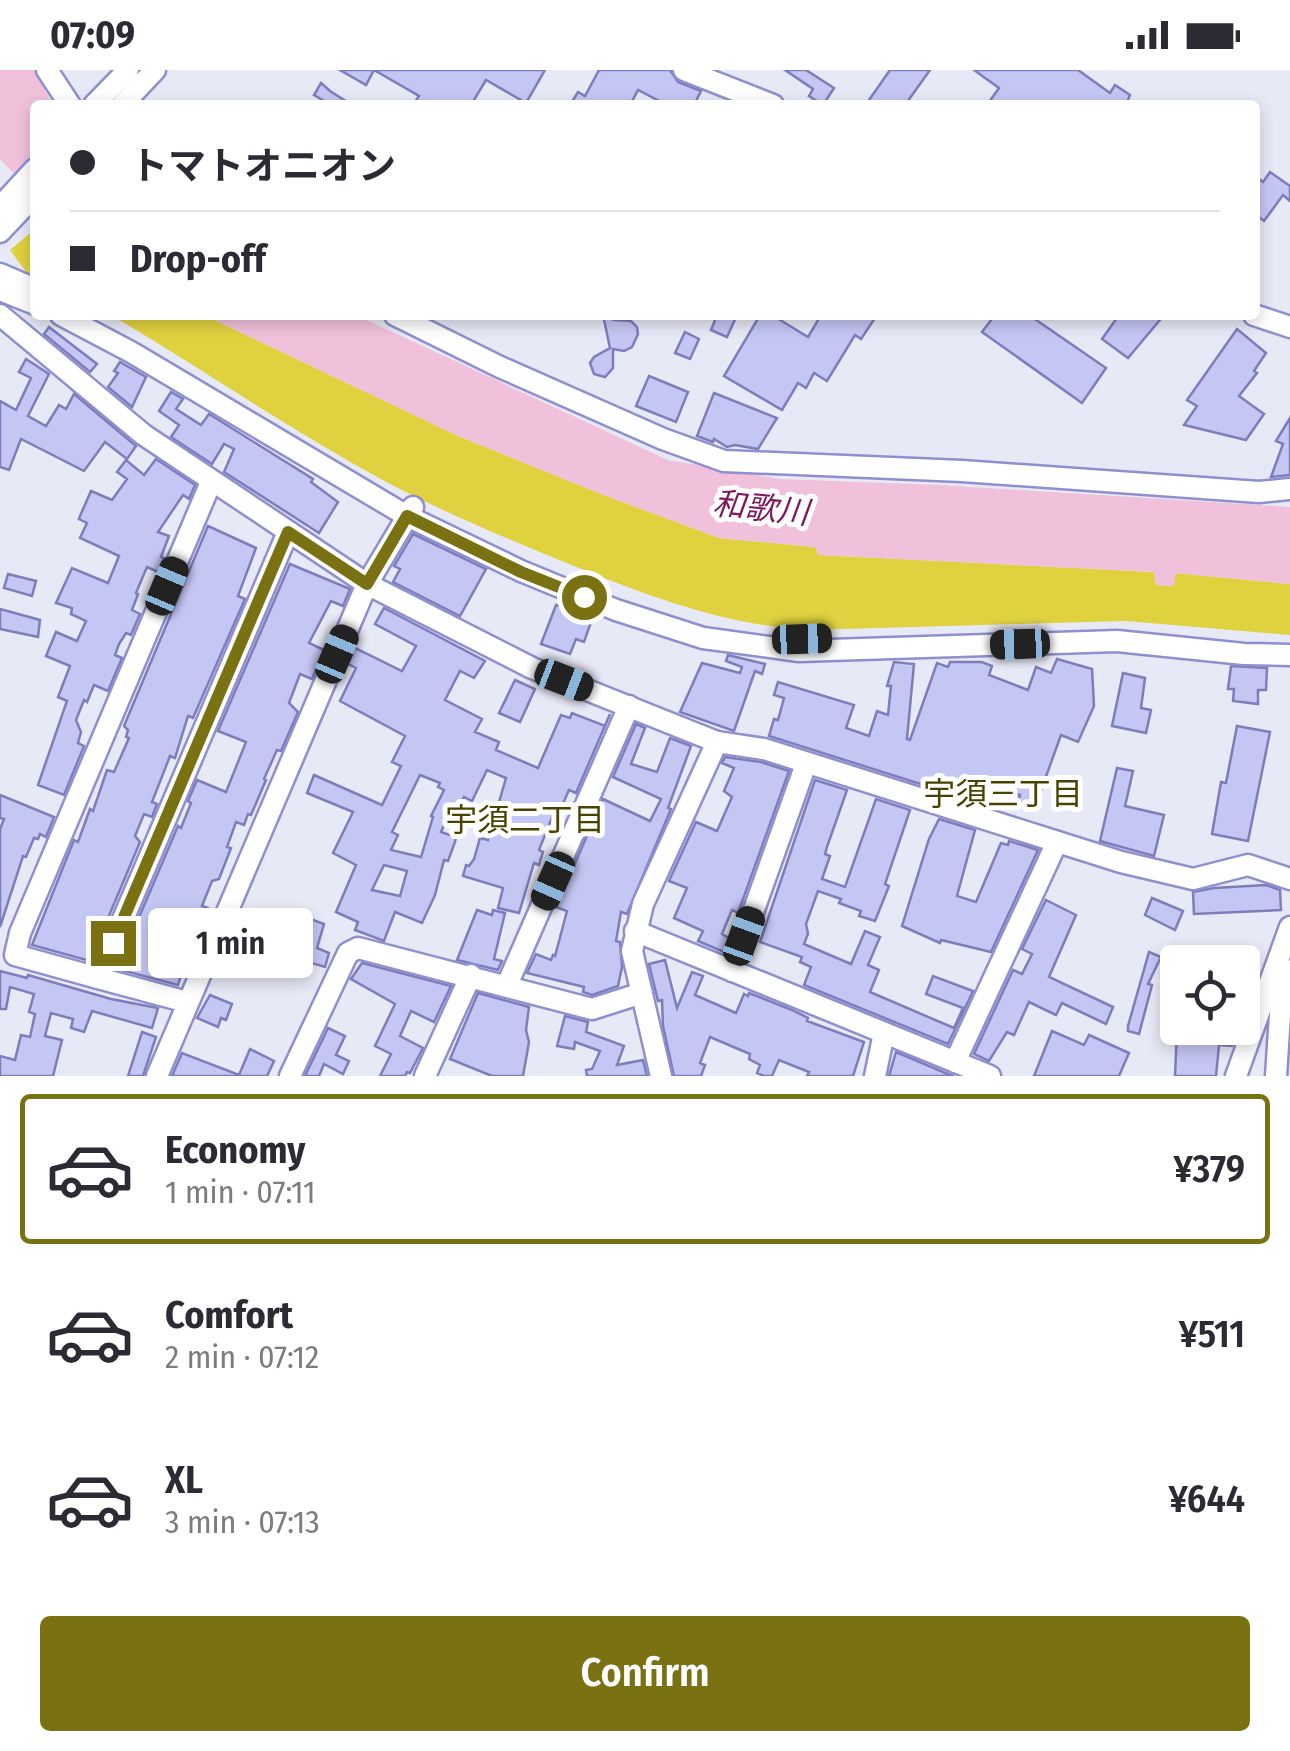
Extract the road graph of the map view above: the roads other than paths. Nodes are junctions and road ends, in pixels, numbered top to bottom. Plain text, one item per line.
1 (48, 70) edge
2 (128, 70) edge
3 (155, 70) edge
4 (684, 70) edge
5 (67, 100) edge
6 (99, 100) edge
7 (127, 100) edge
8 (760, 100) edge
9 (30, 174) edge
10 (30, 201) edge
11 (0, 207) edge
12 (0, 232) edge
13 (0, 274) edge
14 (30, 288) edge
15 (0, 290) edge
16 (30, 302) edge
17 (0, 314) edge
18 (1260, 317) edge
19 (70, 320) edge
20 (100, 320) edge
21 (406, 320) edge
22 (1290, 327) edge
23 (211, 482) junction
24 (1290, 489) edge
25 (411, 511) junction
26 (288, 532) junction
27 (367, 584) junction
28 (1290, 644) edge
29 (1290, 655) edge
30 (630, 706) junction
31 (716, 742) junction
32 (806, 764) junction
33 (1057, 842) junction
34 (1290, 879) edge
35 (635, 931) junction
36 (1287, 935) edge
37 (732, 970) junction
38 (471, 976) junction
39 (98, 978) junction
40 (507, 985) junction
41 (642, 993) junction
42 (188, 1002) junction
43 (884, 1033) junction
44 (955, 1062) junction
45 (158, 1076) edge
46 (290, 1076) edge
47 (425, 1076) edge
48 (662, 1076) edge
49 (875, 1076) edge
50 (990, 1076) edge
51 (1236, 1076) edge
52 (1276, 1076) edge

1 - 5 street
2 - 6 street
3 - 7 street
4 - 8 street
9 - 11 street
10 - 12 street
13 - 14 street
15 - 16 street
17 - 23 street
18 - 22 street
19 - 25 street
20 - 25 street
21 - 24 street
23 - 26 street
23 - 39 street
25 - 27 street
25 - 28 street
25 - 29 street
26 - 27 street
26 - 39 street
27 - 30 street
27 - 42 street
30 - 31 street
30 - 40 street
31 - 32 street
31 - 35 street
32 - 33 street
32 - 37 street
33 - 34 street
33 - 44 street
35 - 37 street
35 - 41 street
36 - 51 street
36 - 52 street
37 - 43 street
38 - 40 street
38 - 46 street
38 - 47 street
39 - 42 street
40 - 41 street
41 - 48 street
42 - 45 street
43 - 44 street
43 - 49 street
44 - 50 street

